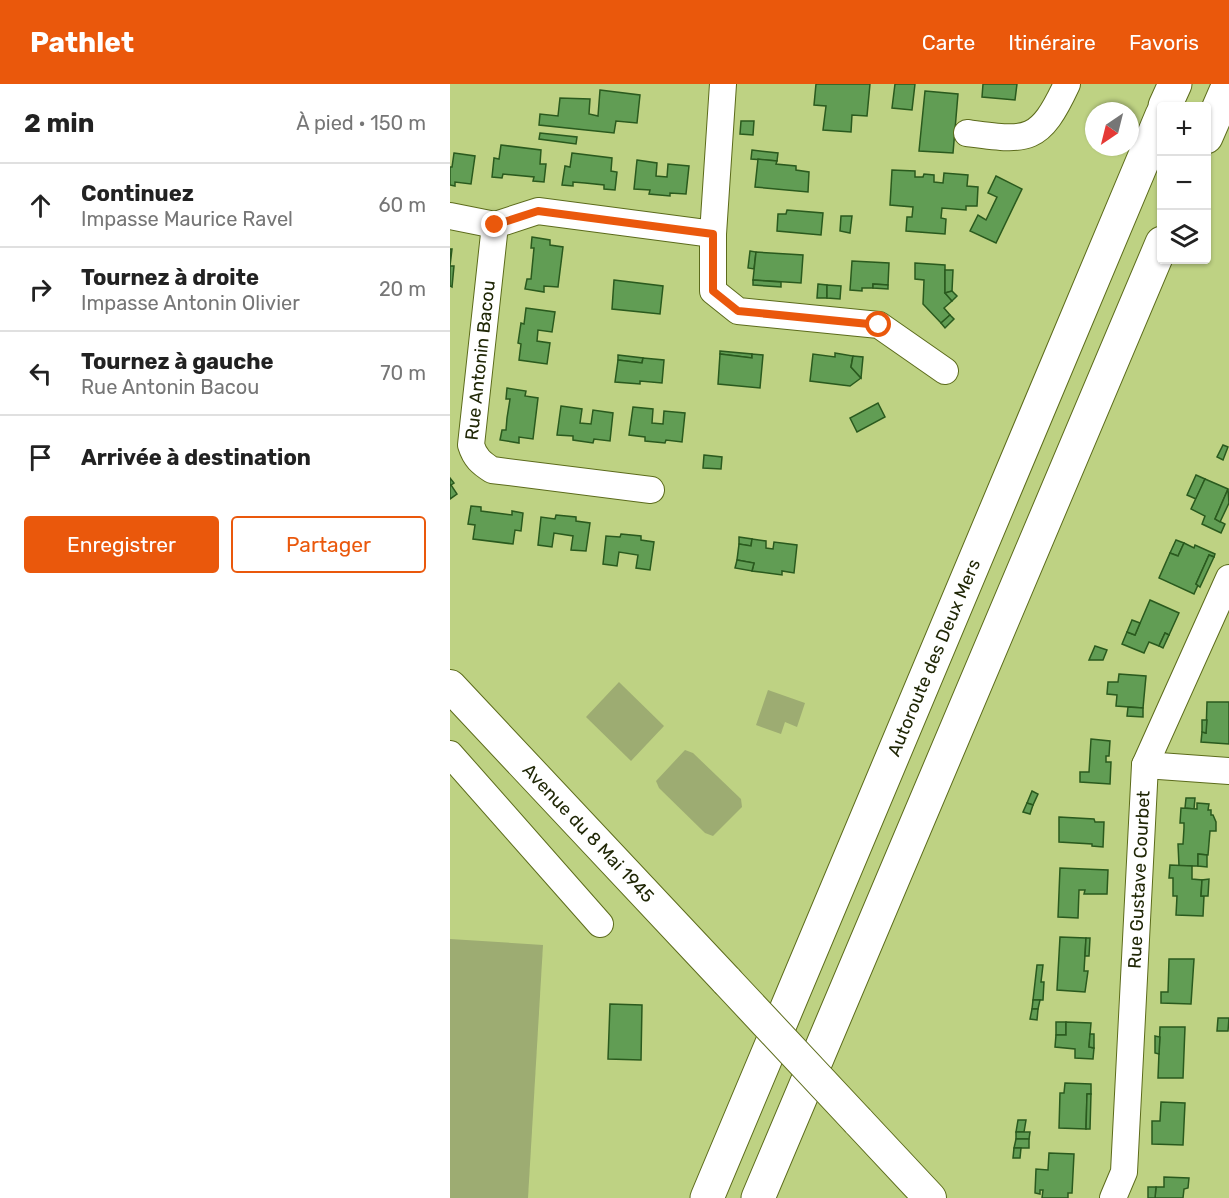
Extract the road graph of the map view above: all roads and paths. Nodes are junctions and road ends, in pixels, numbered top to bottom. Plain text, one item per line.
1 (723, 84) edge
2 (1066, 84) edge
3 (1175, 84) edge
4 (1229, 84) edge
5 (1167, 102) edge
6 (1157, 125) edge
7 (1211, 125) edge
8 (967, 133) dead end
9 (450, 216) edge
10 (495, 225) junction
11 (713, 234) junction
12 (1157, 253) edge
13 (945, 371) dead end
14 (651, 490) dead end
15 (1229, 578) edge
16 (450, 686) edge
17 (450, 754) edge
18 (1145, 765) junction
19 (1229, 771) edge
20 (600, 924) dead end
21 (707, 1198) edge
22 (759, 1198) edge
23 (930, 1198) edge
24 (1113, 1198) edge

1 - 11 street
2 - 8 street
3 - 5 highway
4 - 7 highway
6 - 21 highway, Autoroute des Deux Mers
9 - 10 street
10 - 11 street
10 - 14 street, Rue Antonin Bacou
11 - 13 street
12 - 22 highway
15 - 18 street, Rue Gustave Courbet
16 - 23 main road, Avenue du 8 Mai 1945, bridge
17 - 20 street
18 - 19 street
18 - 24 street, Rue Gustave Courbet

